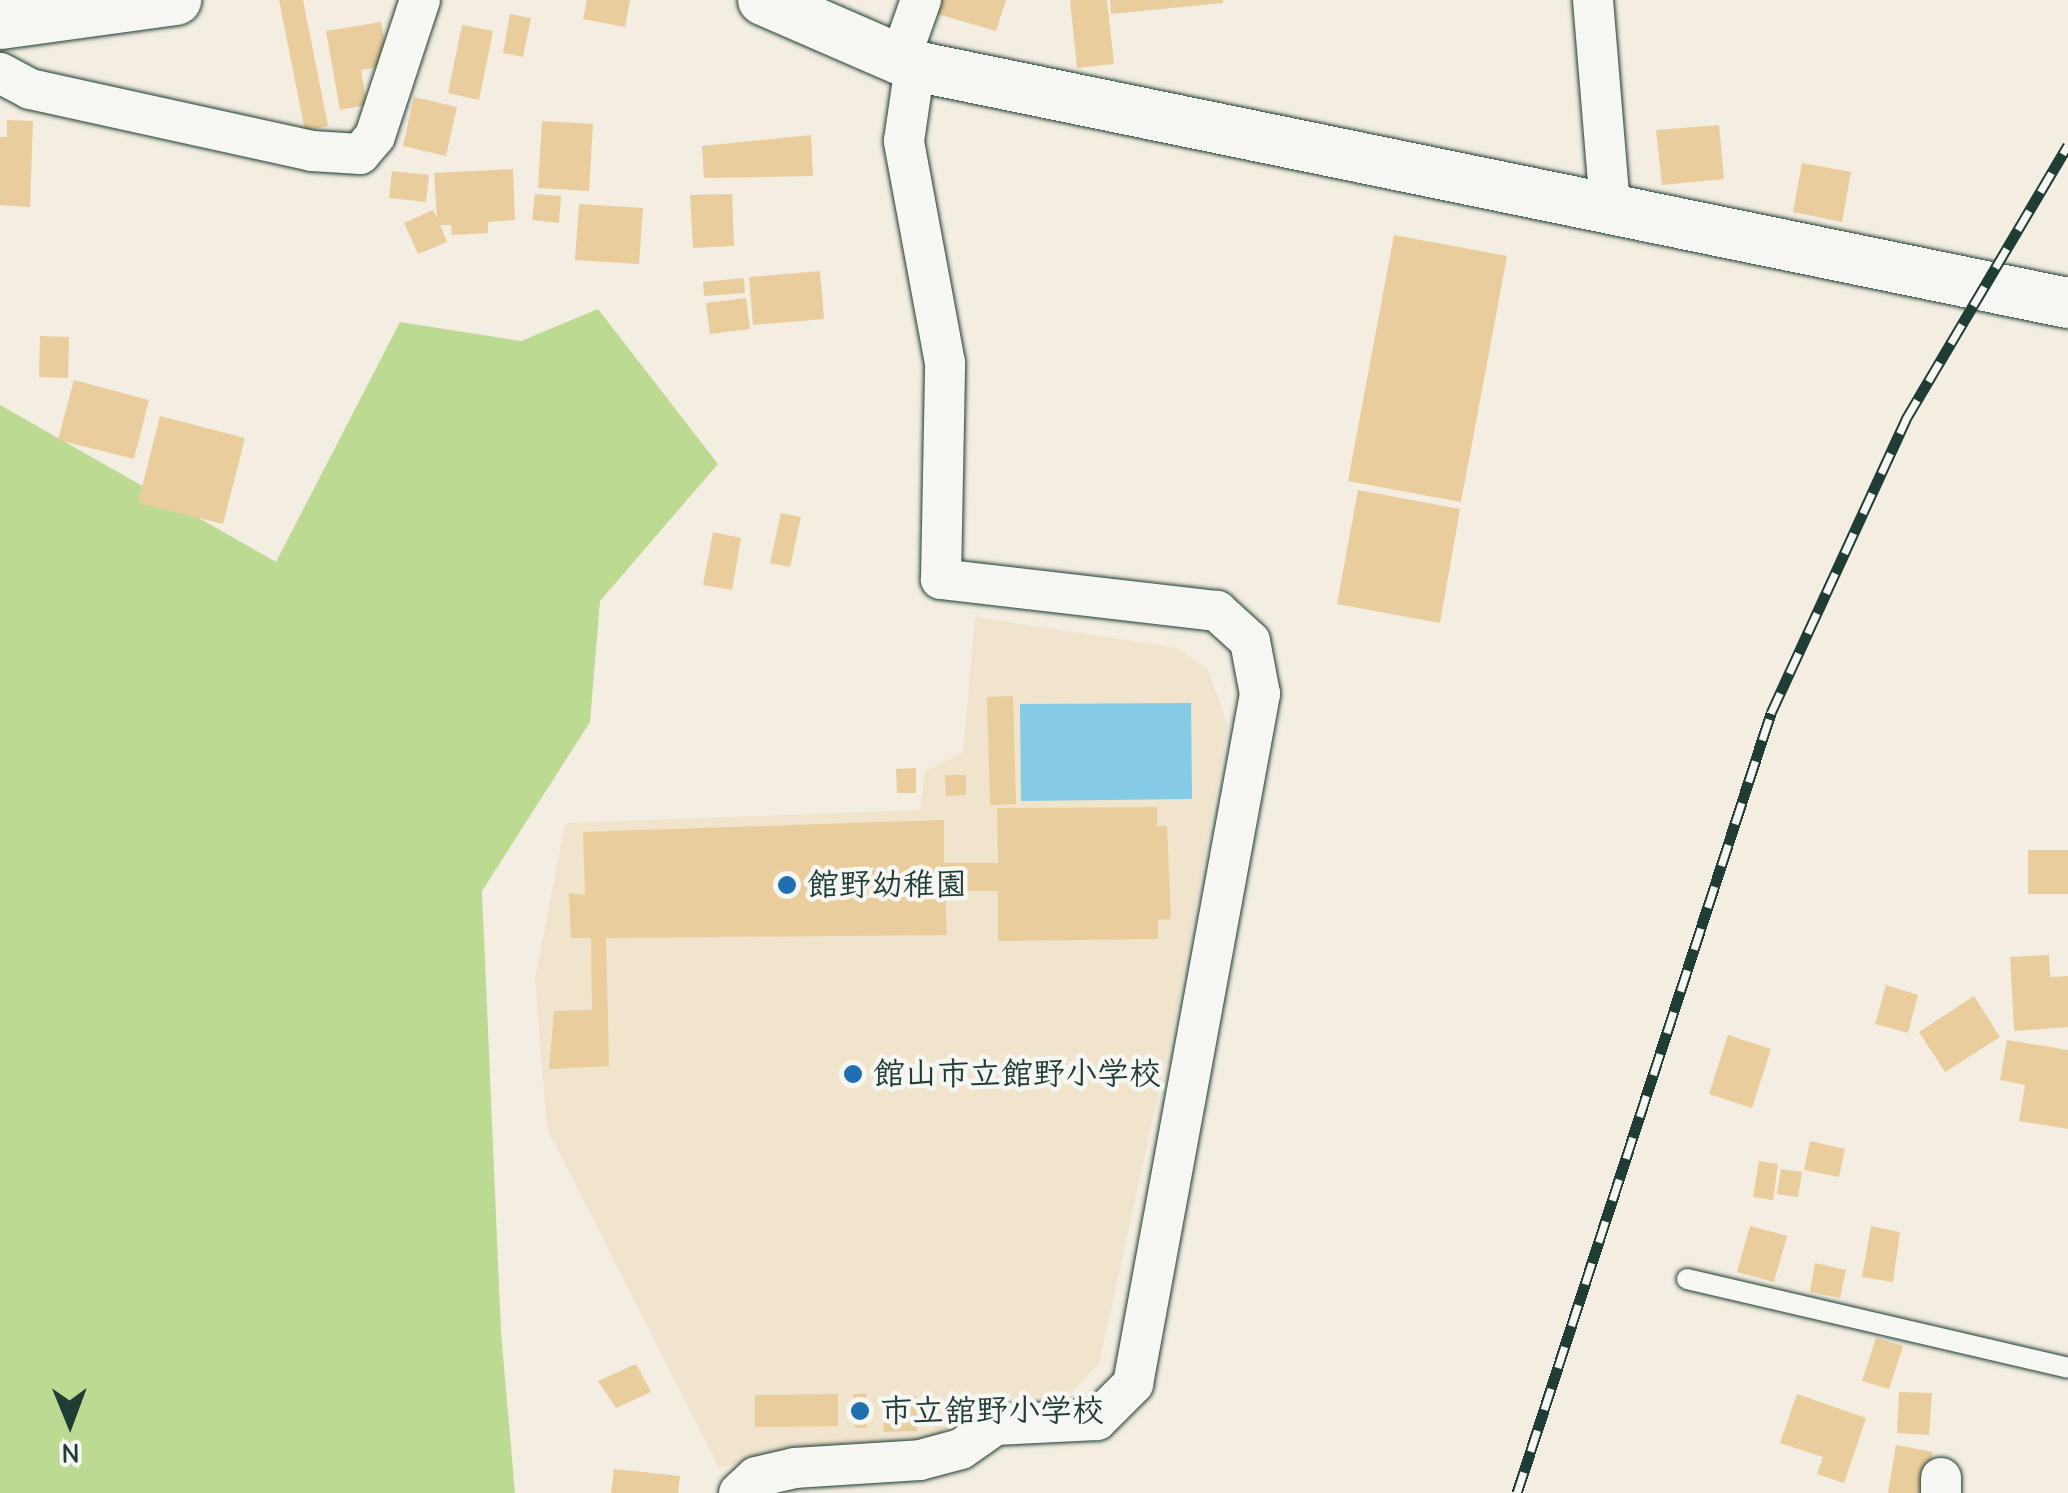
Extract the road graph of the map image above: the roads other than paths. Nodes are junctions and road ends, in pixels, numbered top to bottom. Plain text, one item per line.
1 (176, 0) edge
2 (420, 0) edge
3 (762, 0) edge
4 (921, 0) edge
5 (1593, 0) edge
6 (0, 24) edge
7 (907, 63) junction
8 (0, 74) edge
9 (1610, 208) junction
10 (2068, 302) edge
11 (1687, 1279) dead end
12 (2068, 1368) edge
13 (740, 1493) edge

1 - 6 street
2 - 8 street
3 - 7 street
4 - 7 street
5 - 9 street
7 - 9 street
7 - 13 street
9 - 10 street
11 - 12 lane

